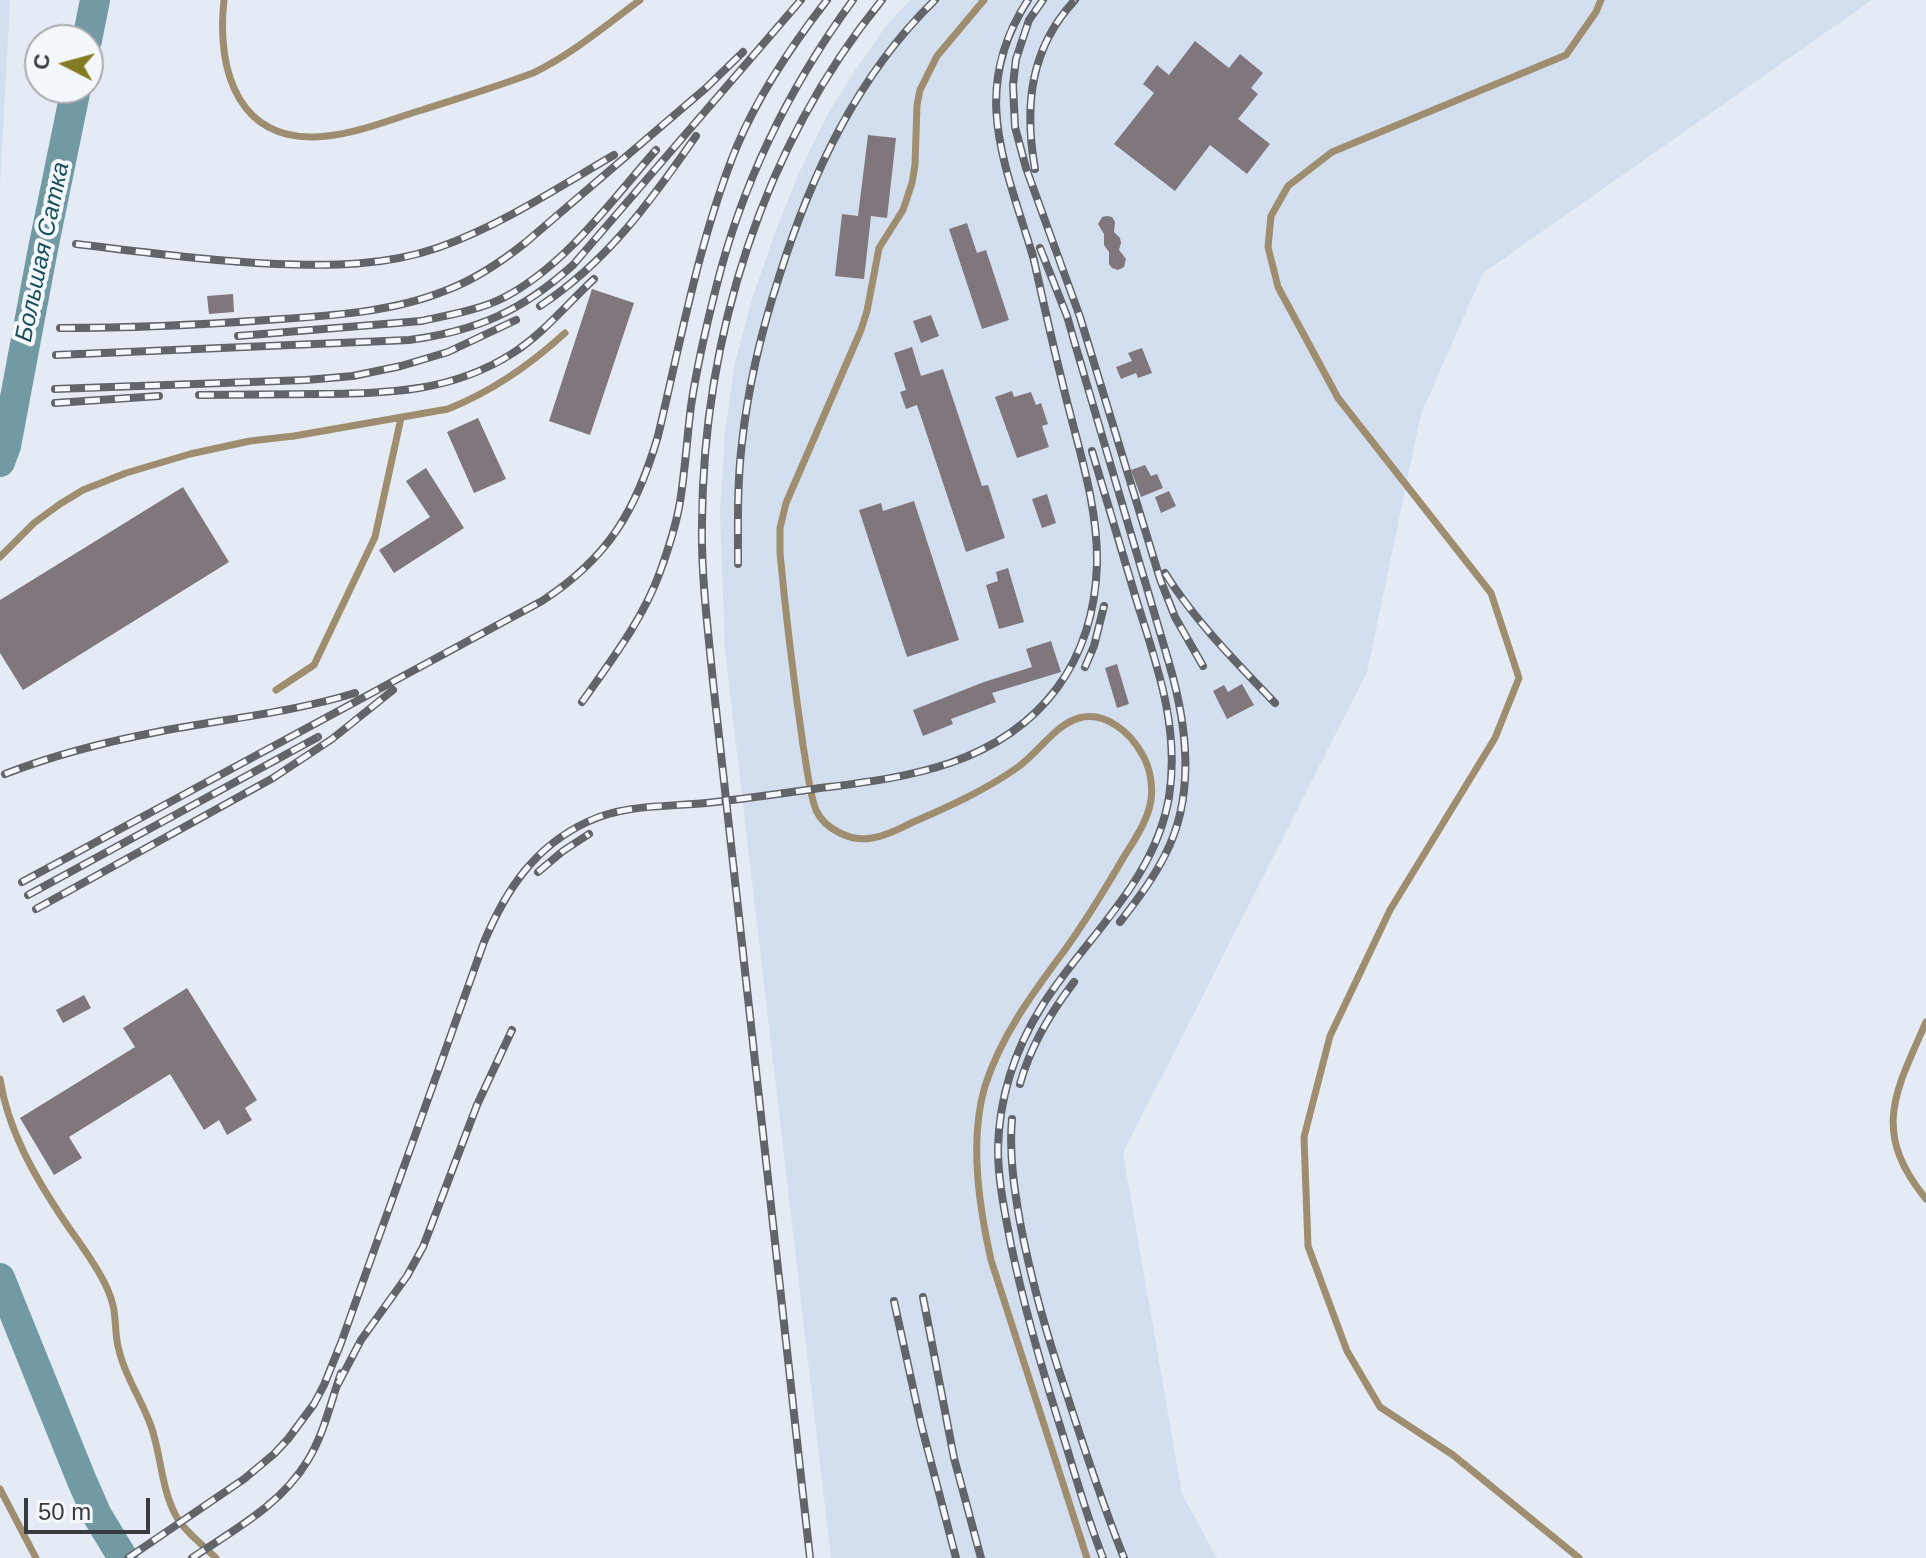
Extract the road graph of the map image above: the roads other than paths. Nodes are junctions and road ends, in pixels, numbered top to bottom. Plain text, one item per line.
1 (224, 0) edge
2 (640, 0) edge
3 (984, 0) edge
4 (1601, 0) edge
5 (565, 333) dead end
6 (401, 418) junction
7 (0, 557) edge
8 (276, 690) dead end
9 (1926, 1022) edge
10 (0, 1079) edge
11 (1926, 1199) edge
12 (0, 1489) edge
13 (36, 1558) edge
14 (216, 1558) edge
15 (1087, 1558) edge
16 (1579, 1558) edge

1 - 2 lane
3 - 15 lane
4 - 16 lane
5 - 6 lane
6 - 7 lane
6 - 8 lane
9 - 11 lane
10 - 14 lane
12 - 13 lane

